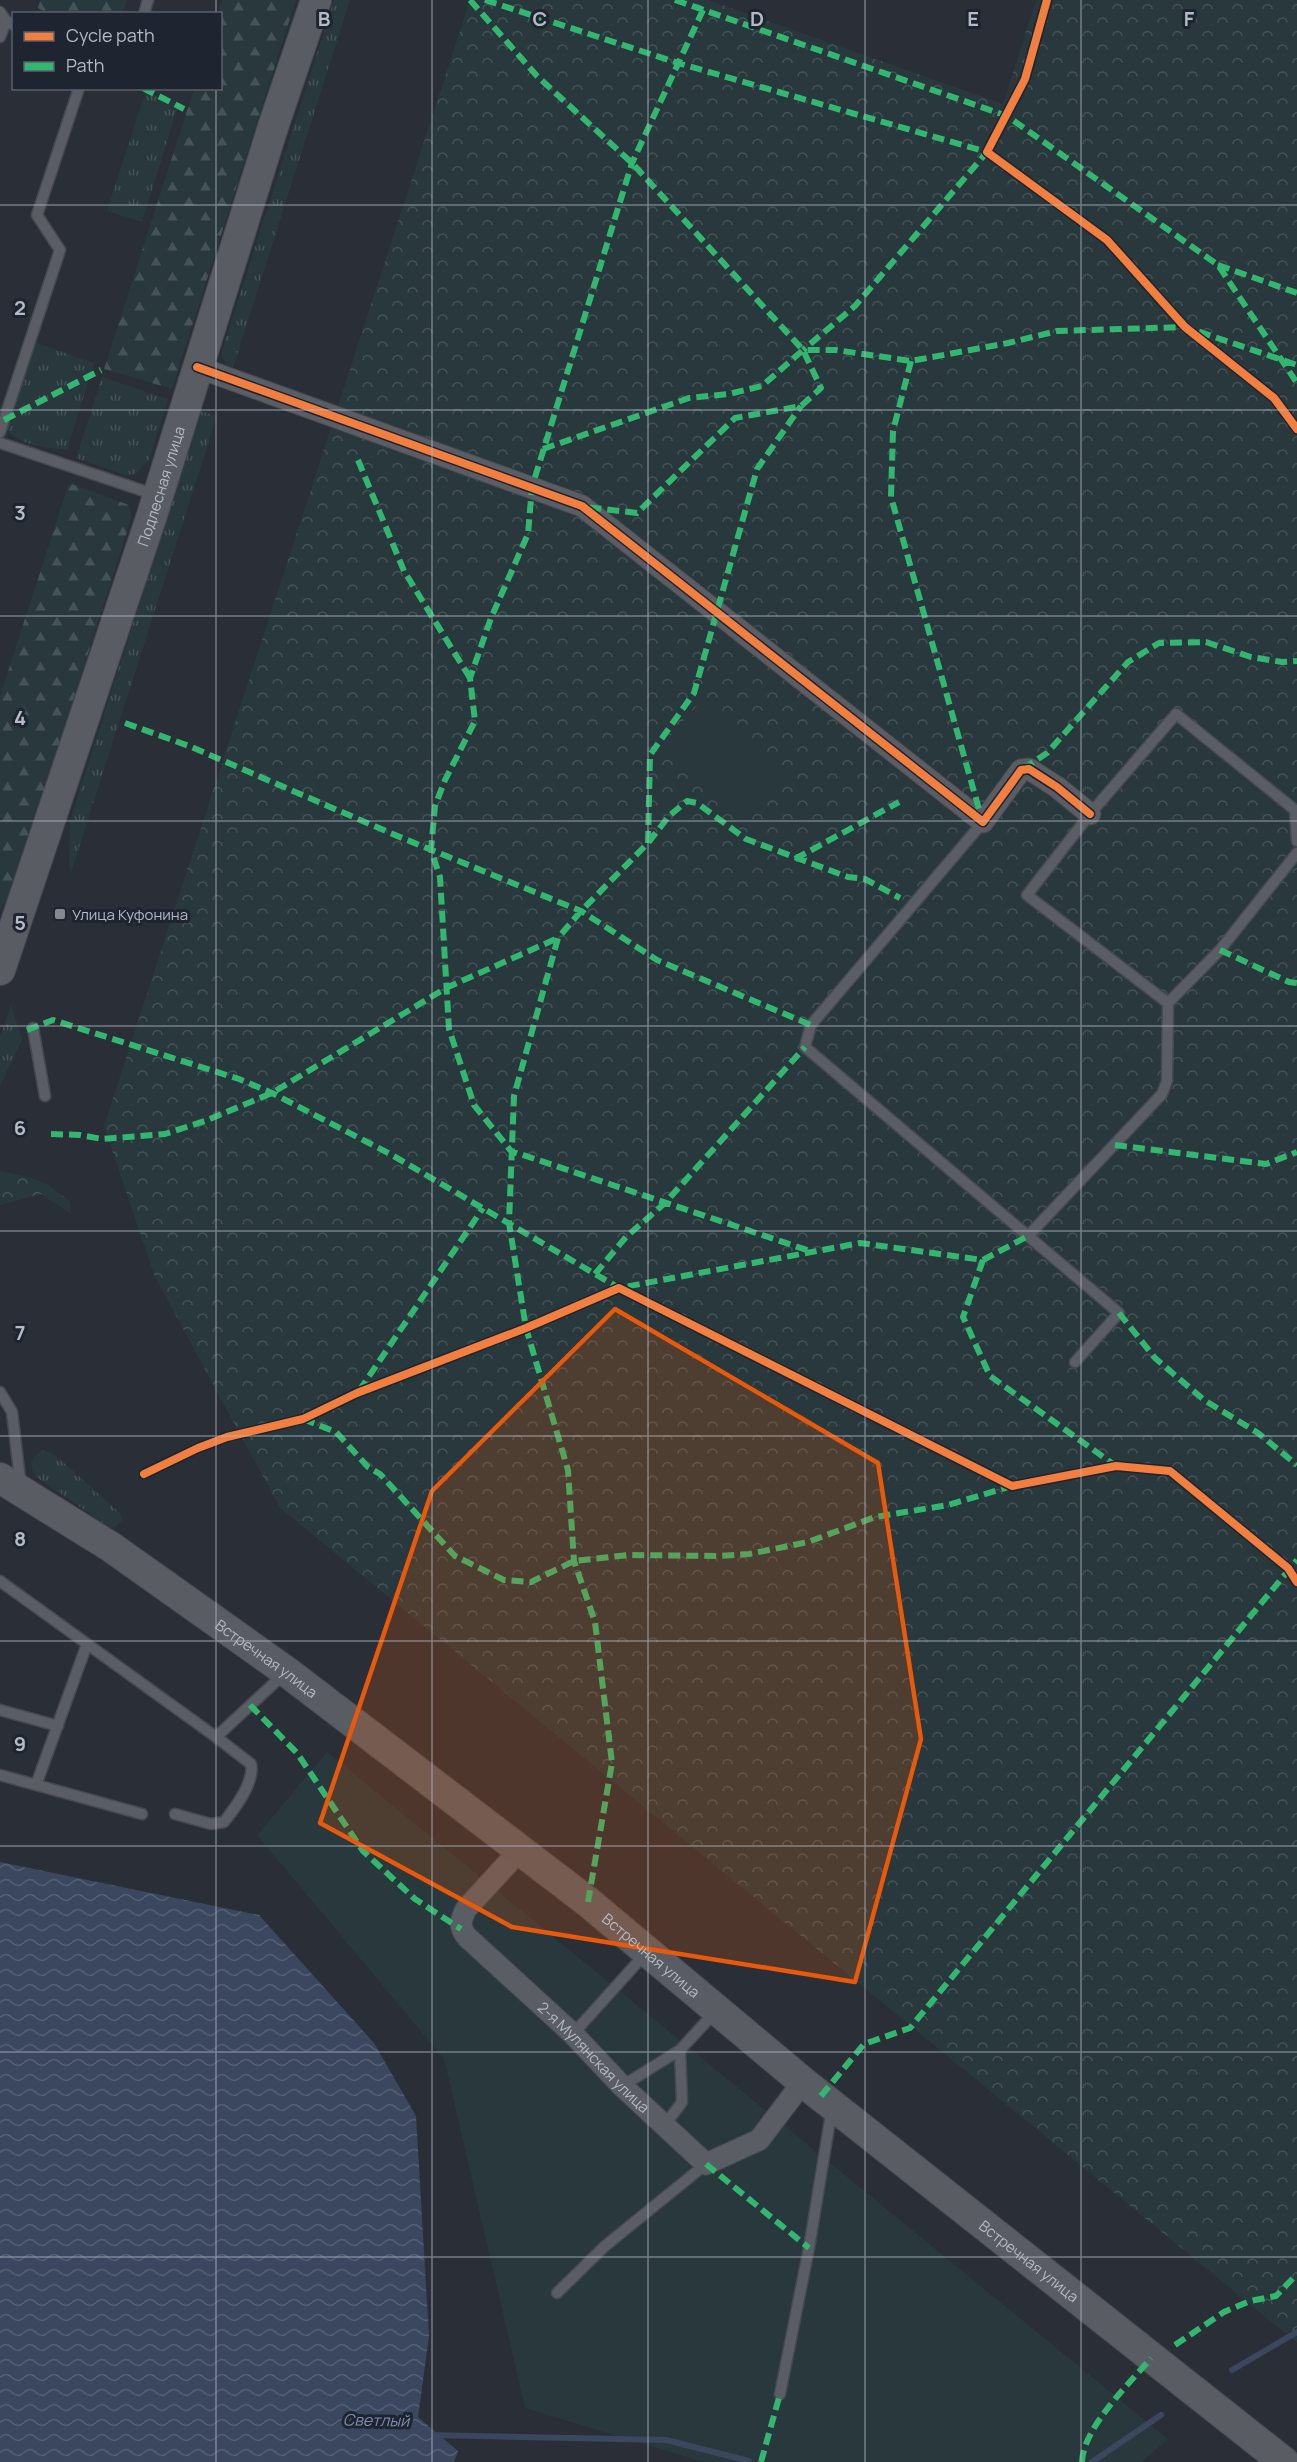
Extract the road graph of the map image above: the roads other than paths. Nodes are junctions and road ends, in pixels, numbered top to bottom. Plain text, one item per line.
1 (316, 0) edge
2 (6, 20) edge
3 (0, 37) edge
4 (78, 90) edge
5 (197, 367) junction
6 (0, 432) edge
7 (0, 443) edge
8 (158, 495) junction
9 (1090, 814) junction
10 (983, 822) junction
11 (1297, 841) edge
12 (1297, 853) edge
13 (7, 925) edge
14 (0, 970) edge
15 (1168, 1003) junction
16 (33, 1028) dead end
17 (45, 1096) dead end
18 (1028, 1236) junction
19 (1075, 1362) dead end
20 (0, 1392) edge
21 (11, 1484) edge
22 (0, 1581) edge
23 (87, 1644) junction
24 (287, 1672) junction
25 (0, 1710) edge
26 (58, 1726) junction
27 (216, 1737) junction
28 (0, 1775) edge
29 (36, 1785) junction
30 (142, 1814) dead end
31 (176, 1814) dead end
32 (520, 1850) junction
33 (647, 1951) junction
34 (717, 2010) junction
35 (573, 2034) junction
36 (680, 2050) junction
37 (803, 2082) junction
38 (622, 2086) junction
39 (832, 2105) junction
40 (664, 2126) junction
41 (706, 2164) junction
42 (557, 2293) dead end
43 (780, 2394) dead end
44 (1278, 2460) edge

1 - 5 main road, Подлесная улица
2 - 3 lane
4 - 6 lane
5 - 8 main road, Подлесная улица
5 - 10 street
7 - 8 lane
8 - 13 main road, Подлесная улица
9 - 10 street
9 - 11 lane
9 - 15 lane
10 - 18 lane
12 - 15 lane
13 - 14 main road, Подлесная улица
15 - 18 lane
16 - 17 lane
18 - 19 lane
20 - 21 lane
21 - 24 main road, Встречная улица
22 - 23 lane
23 - 26 lane
23 - 27 lane
24 - 27 lane
24 - 32 main road, Встречная улица
25 - 26 lane
26 - 29 lane
27 - 31 lane
28 - 29 lane
29 - 30 lane
32 - 33 main road, Встречная улица
32 - 35 street, 2-я Мулянская улица
33 - 34 main road, Встречная улица
33 - 35 lane
34 - 36 lane
34 - 37 main road, Встречная улица
35 - 38 street, 2-я Мулянская улица
36 - 38 lane
36 - 40 lane
37 - 39 main road, Встречная улица
37 - 41 street
38 - 40 street, 2-я Мулянская улица
39 - 43 lane
39 - 44 main road, Встречная улица
40 - 41 street, 2-я Мулянская улица
41 - 42 lane

